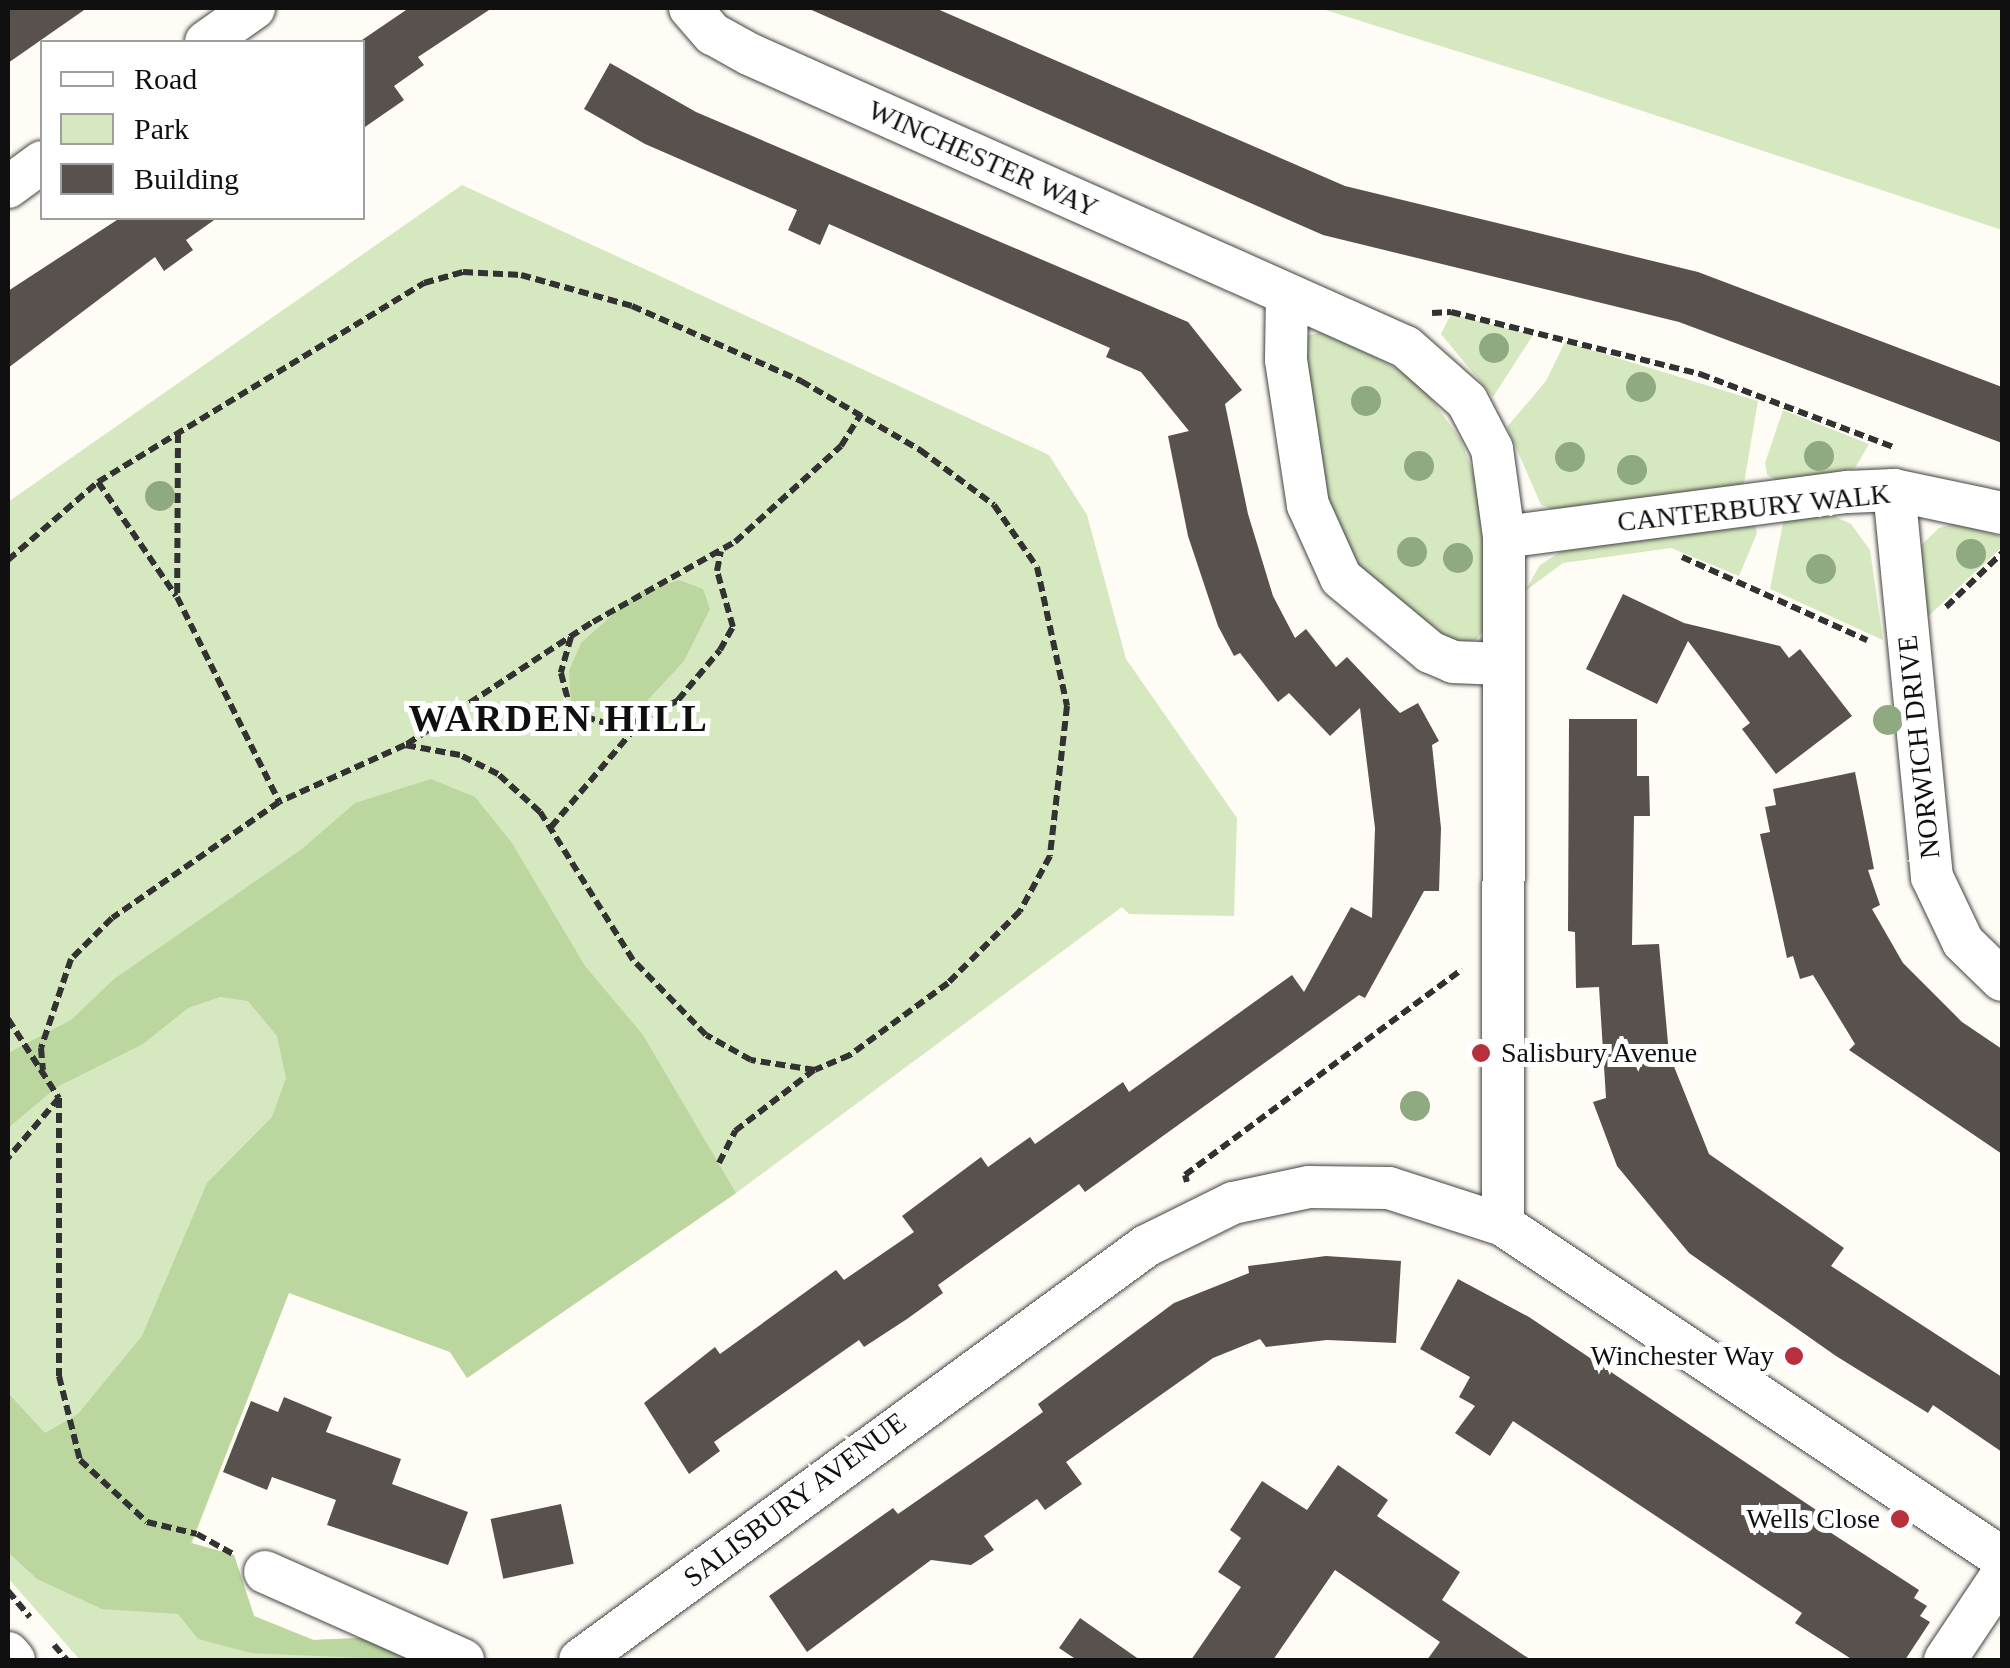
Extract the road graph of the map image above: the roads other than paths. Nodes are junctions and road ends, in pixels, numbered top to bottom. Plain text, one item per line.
1 (254, 8) edge
2 (690, 8) edge
3 (209, 40) edge
4 (40, 163) edge
5 (8, 187) edge
6 (1287, 295) junction
7 (1902, 472) junction
8 (2002, 513) edge
9 (1504, 537) junction
10 (1503, 664) junction
11 (2002, 980) edge
12 (1503, 1225) junction
13 (2002, 1558) edge
14 (265, 1572) road end
15 (2002, 1575) edge
16 (8, 1653) edge
17 (14, 1660) edge
18 (463, 1660) edge
19 (580, 1660) edge
20 (1945, 1660) edge

1 - 3 street
2 - 6 street, WINCHESTER WAY
4 - 5 street
6 - 9 street, WINCHESTER WAY
6 - 10 street
7 - 8 street, CANTERBURY WALK
7 - 9 street, CANTERBURY WALK
7 - 11 street, NORWICH DRIVE
9 - 10 street, WINCHESTER WAY
10 - 12 street, WINCHESTER WAY
12 - 13 street, SALISBURY AVENUE
12 - 19 street, SALISBURY AVENUE
14 - 18 street
15 - 20 street
16 - 17 street

